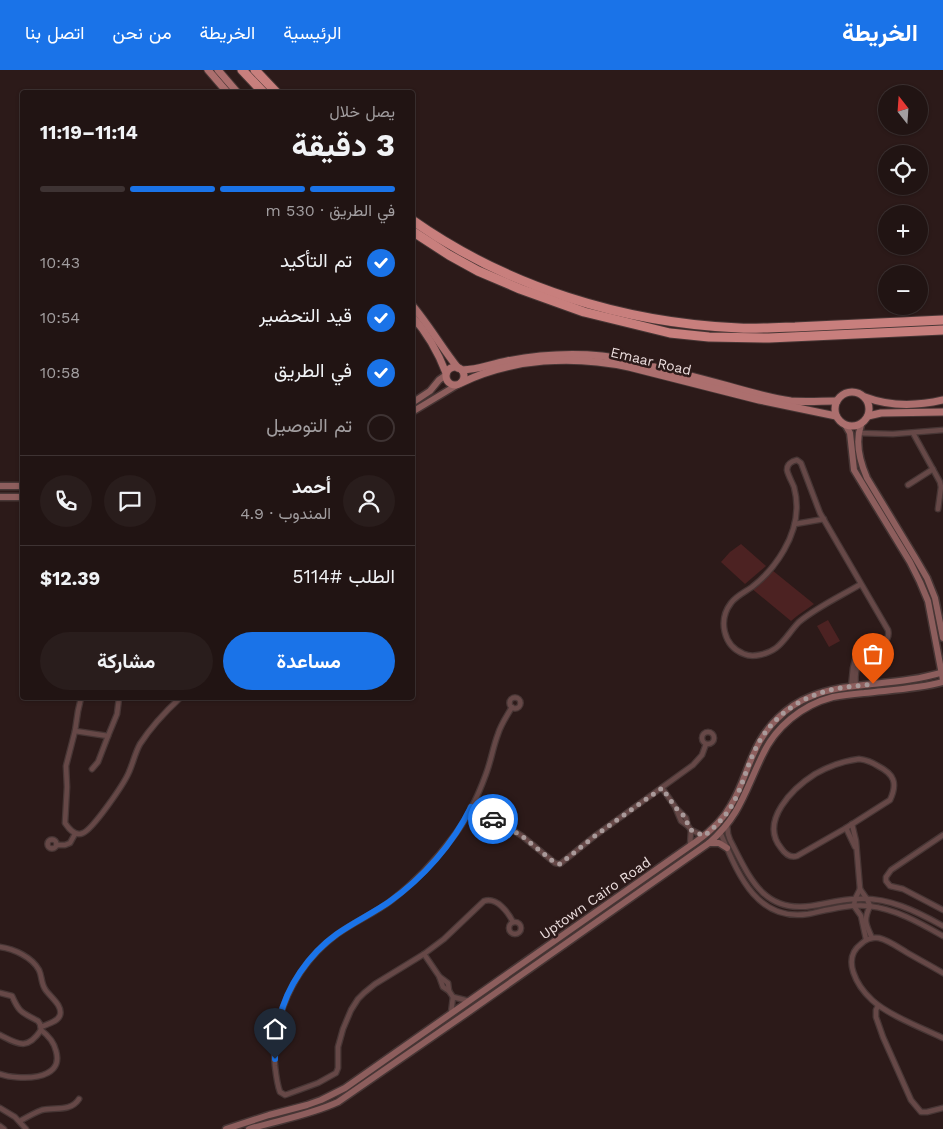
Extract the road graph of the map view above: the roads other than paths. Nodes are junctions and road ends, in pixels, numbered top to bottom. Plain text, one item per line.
1 (208, 70) edge
2 (218, 70) edge
3 (242, 70) edge
4 (255, 70) edge
5 (225, 90) edge
6 (235, 90) edge
7 (261, 90) edge
8 (274, 90) edge
9 (415, 222) edge
10 (415, 233) edge
11 (415, 309) edge
12 (415, 320) edge
13 (943, 320) edge
14 (943, 330) edge
15 (460, 369) junction
16 (446, 374) junction
17 (459, 384) junction
18 (865, 398) junction
19 (943, 400) edge
20 (415, 401) edge
21 (837, 401) junction
22 (415, 410) edge
23 (943, 412) edge
24 (836, 416) junction
25 (868, 416) junction
26 (861, 424) junction
27 (846, 426) junction
28 (943, 430) edge
29 (850, 433) junction
30 (858, 433) junction
31 (913, 433) junction
32 (933, 469) junction
33 (908, 485) dead end
34 (0, 486) edge
35 (20, 486) edge
36 (0, 497) edge
37 (20, 497) edge
38 (938, 509) dead end
39 (824, 519) junction
40 (795, 524) junction
41 (861, 584) junction
42 (943, 638) edge
43 (943, 672) edge
44 (943, 681) edge
45 (894, 682) junction
46 (857, 686) junction
47 (843, 687) junction
48 (896, 689) junction
49 (864, 693) junction
50 (844, 695) junction
51 (81, 700) edge
52 (119, 700) edge
53 (178, 700) edge
54 (512, 707) dead end
55 (75, 731) junction
56 (108, 736) junction
57 (706, 744) dead end
58 (92, 769) dead end
59 (662, 788) junction
60 (732, 805) junction
61 (471, 807) junction
62 (728, 824) junction
63 (852, 824) junction
64 (690, 828) junction
65 (846, 828) junction
66 (720, 832) junction
67 (75, 834) junction
68 (943, 835) edge
69 (704, 836) junction
70 (709, 843) junction
71 (57, 845) dead end
72 (727, 848) junction
73 (692, 849) junction
74 (857, 852) junction
75 (860, 889) junction
76 (855, 898) junction
77 (868, 899) junction
78 (854, 906) junction
79 (870, 906) junction
80 (943, 910) edge
81 (596, 912) junction
82 (513, 922) dead end
83 (943, 926) edge
84 (582, 932) junction
85 (943, 936) edge
86 (872, 938) junction
87 (866, 940) junction
88 (0, 946) edge
89 (544, 949) junction
90 (424, 954) junction
91 (527, 971) junction
92 (943, 973) edge
93 (0, 993) edge
94 (453, 997) junction
95 (469, 1001) junction
96 (878, 1006) junction
97 (451, 1014) junction
98 (41, 1028) junction
99 (0, 1035) edge
100 (943, 1038) edge
101 (416, 1039) junction
102 (401, 1058) junction
103 (371, 1070) junction
104 (0, 1074) edge
105 (78, 1099) dead end
106 (338, 1102) junction
107 (0, 1108) edge
108 (943, 1108) edge
109 (288, 1110) junction
110 (290, 1118) junction
111 (20, 1121) junction
112 (0, 1126) edge
113 (4, 1129) edge
114 (26, 1129) edge
115 (226, 1129) edge
116 (249, 1129) edge

1 - 5 main road
2 - 6 main road
3 - 7 highway
4 - 8 highway
9 - 13 highway
10 - 14 highway
11 - 15 main road
12 - 16 main road
15 - 16 main road
15 - 17 main road
15 - 21 main road, Emaar Road
16 - 17 main road
16 - 20 street
17 - 22 street
17 - 24 main road, Emaar Road
18 - 19 main road
18 - 21 main road, Emaar Road
18 - 25 main road
21 - 24 main road
23 - 25 main road
24 - 27 main road
25 - 26 main road
26 - 27 main road
26 - 30 street
27 - 29 street
28 - 31 street
29 - 30 street
29 - 43 street
30 - 31 street
30 - 42 street
31 - 32 street
32 - 33 street
32 - 38 street
34 - 35 street
36 - 37 street
39 - 40 street
39 - 40 street
39 - 41 street
40 - 41 street
41 - 46 street
43 - 44 street
43 - 45 street, Uptown Cairo Road
44 - 48 street, Uptown Cairo Road
45 - 46 street, Uptown Cairo Road
45 - 48 street
46 - 47 street, Uptown Cairo Road
46 - 49 street
47 - 50 street
47 - 60 street, Uptown Cairo Road
48 - 49 street, Uptown Cairo Road
49 - 50 street, Uptown Cairo Road
50 - 62 street, Uptown Cairo Road
51 - 55 street
52 - 56 street
53 - 67 street
54 - 61 street
55 - 56 street
55 - 67 street
56 - 58 street
57 - 59 street
59 - 61 street
59 - 64 street
60 - 66 street
60 - 69 street, Uptown Cairo Road
61 - 90 street
62 - 66 street, Uptown Cairo Road
62 - 76 street
63 - 65 street
63 - 65 street
63 - 74 street
64 - 69 street
64 - 73 street
65 - 74 street
66 - 70 street, Uptown Cairo Road
66 - 72 street
67 - 71 street
68 - 80 street
69 - 73 street, Uptown Cairo Road
70 - 72 street
70 - 73 street, Uptown Cairo Road
72 - 78 street
73 - 81 street, Uptown Cairo Road
73 - 84 street, Uptown Cairo Road
74 - 75 street
75 - 76 street
75 - 77 street
76 - 77 street
76 - 78 street
77 - 79 street
77 - 83 street
78 - 79 street
78 - 87 street
79 - 85 street
79 - 86 street
81 - 84 street
81 - 89 street, Uptown Cairo Road
82 - 90 street
84 - 91 street, Uptown Cairo Road
86 - 87 street
86 - 92 street
87 - 96 street
88 - 98 street
89 - 91 street
89 - 95 street, Uptown Cairo Road
90 - 94 street
91 - 102 street, Uptown Cairo Road
93 - 98 street
94 - 95 street
94 - 97 street
95 - 97 street, Uptown Cairo Road
96 - 100 street
96 - 108 street
97 - 101 street, Uptown Cairo Road
98 - 99 street
98 - 104 street
101 - 102 street
101 - 103 street, Uptown Cairo Road
102 - 106 street, Uptown Cairo Road
103 - 106 street
103 - 109 street, Uptown Cairo Road
105 - 111 street
106 - 110 street, Uptown Cairo Road
107 - 111 street
109 - 110 street
109 - 115 street, Uptown Cairo Road
110 - 116 street, Uptown Cairo Road
111 - 114 street
112 - 113 street

